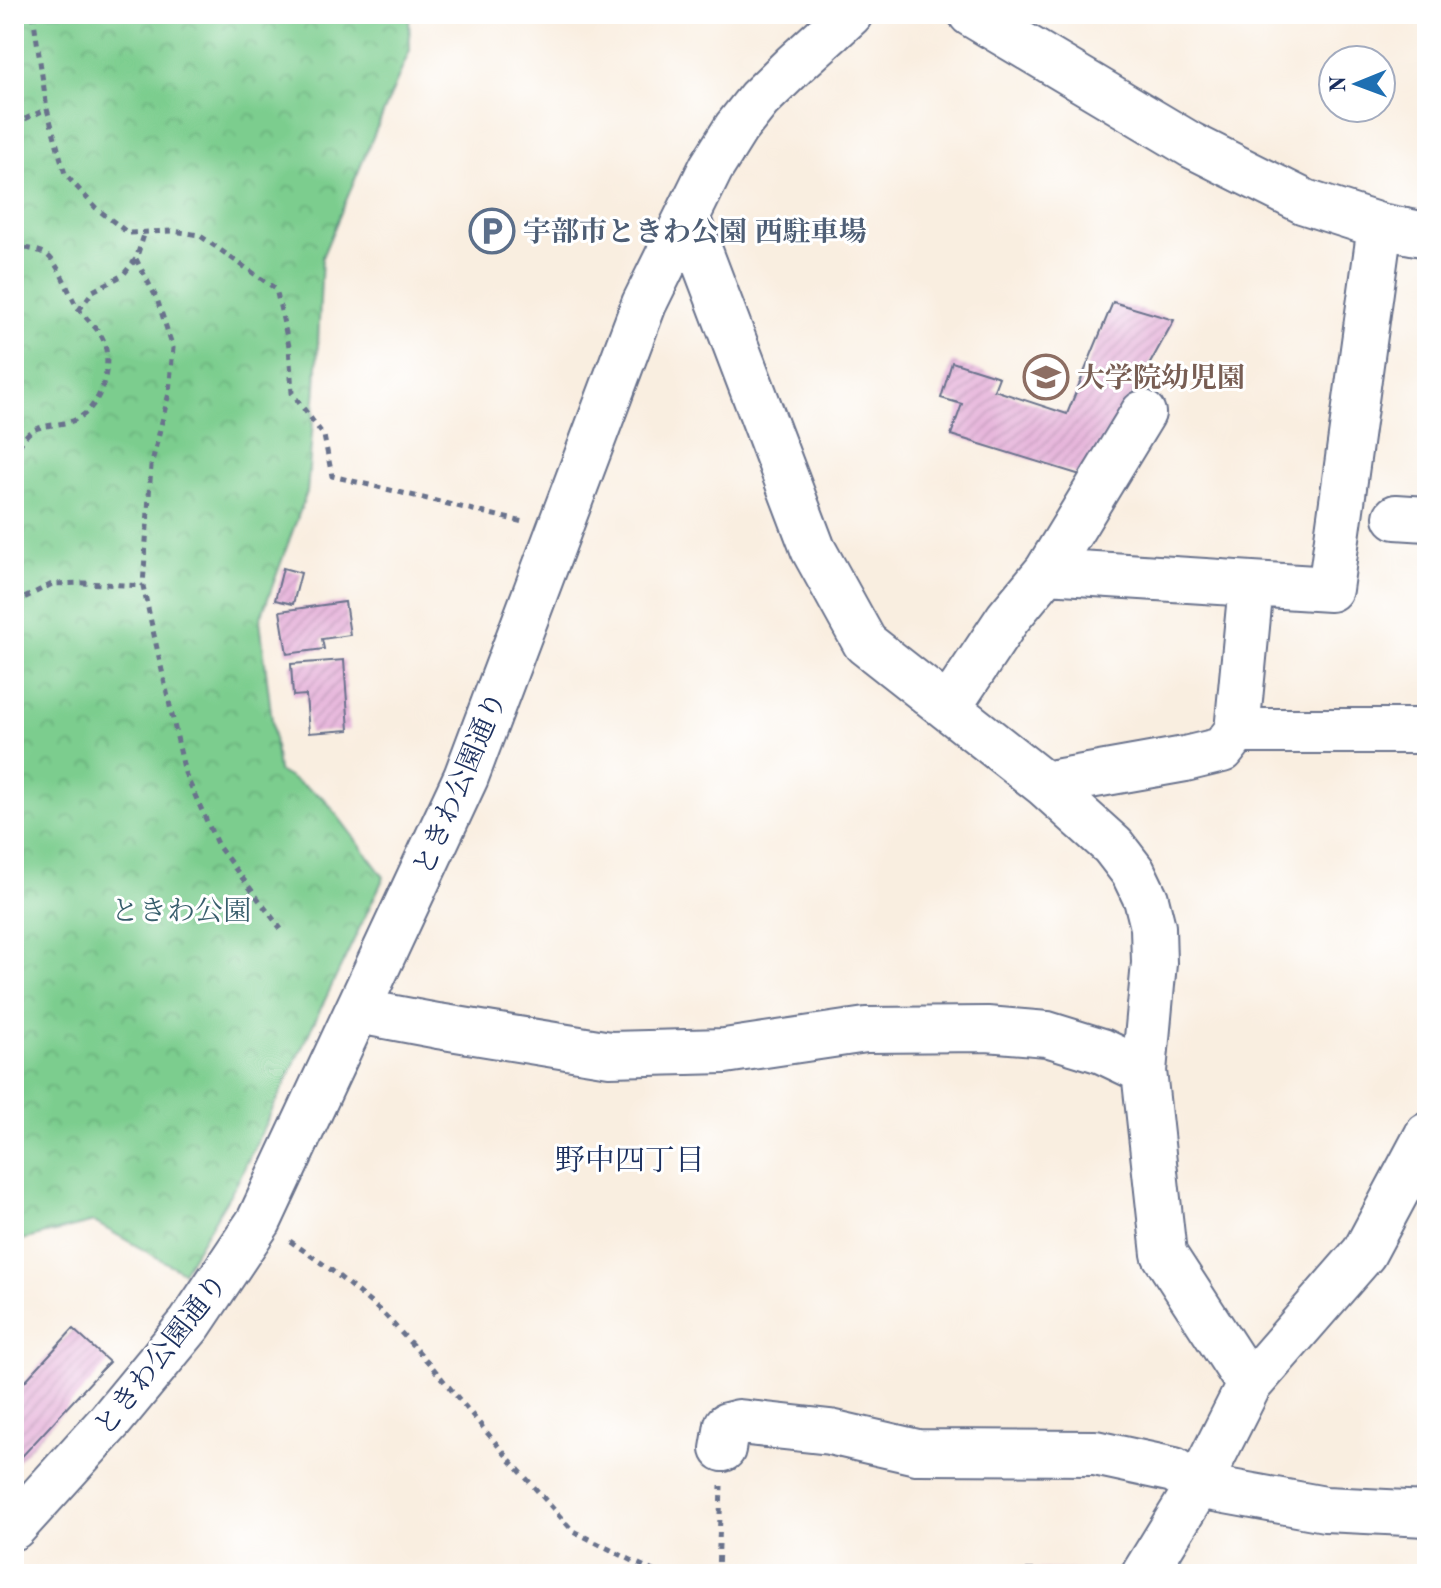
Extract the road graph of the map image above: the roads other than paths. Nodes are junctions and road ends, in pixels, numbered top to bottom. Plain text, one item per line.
1 (850, 14) edge
2 (971, 14) edge
3 (687, 217) junction
4 (1380, 226) junction
5 (1427, 235) edge
6 (1143, 413) dead end
7 (1047, 571) junction
8 (1251, 585) junction
9 (948, 708) junction
10 (1237, 731) junction
11 (1427, 731) edge
12 (1044, 784) junction
13 (358, 1011) junction
14 (1144, 1071) junction
15 (1427, 1135) edge
16 (1249, 1385) junction
17 (723, 1449) road end
18 (1198, 1486) junction
19 (1427, 1514) edge
20 (14, 1527) edge
21 (1144, 1574) edge

1 - 3 street, ときわ公園通り
2 - 4 street
3 - 9 street
3 - 13 street, ときわ公園通り
4 - 5 street
4 - 8 street
6 - 7 street
7 - 8 street
7 - 9 street
8 - 10 street
9 - 12 street
10 - 11 street
10 - 12 street
12 - 14 street
13 - 14 street
13 - 20 street, ときわ公園通り
14 - 16 street
15 - 16 street
16 - 18 street
17 - 18 street
18 - 19 street
18 - 21 street

